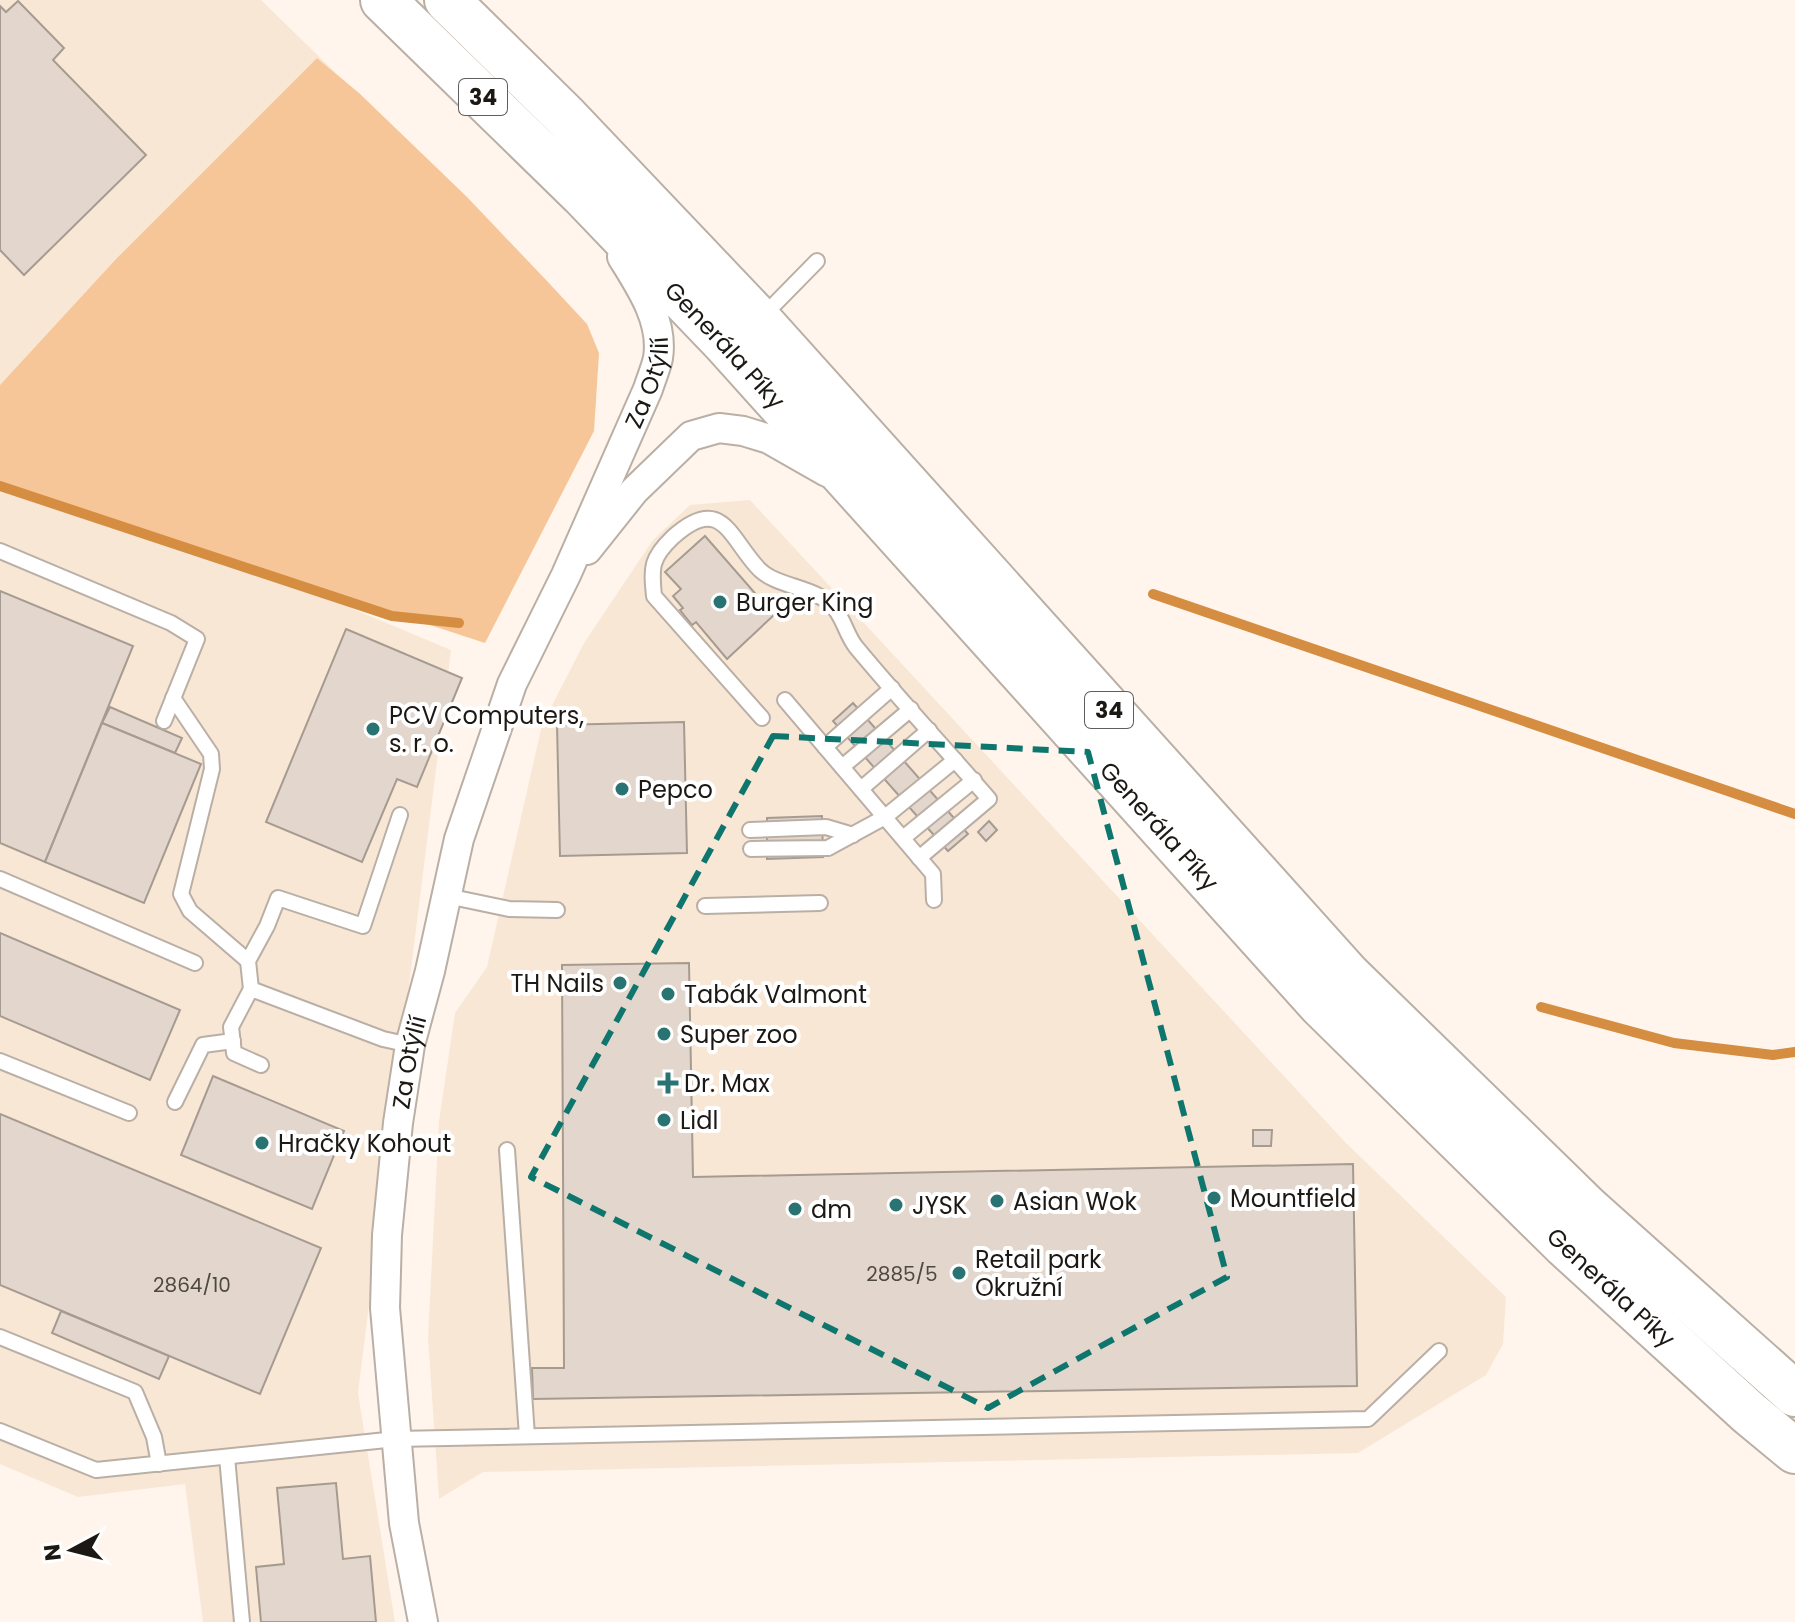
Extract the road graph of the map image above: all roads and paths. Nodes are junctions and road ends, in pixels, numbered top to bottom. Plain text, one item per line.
1 (383, 0) edge
2 (447, 0) edge
3 (583, 195) junction
4 (817, 261) dead end
5 (759, 320) junction
6 (855, 487) junction
7 (0, 551) edge
8 (566, 575) junction
9 (892, 688) junction
10 (173, 698) junction
11 (785, 700) dead end
12 (911, 709) junction
13 (762, 718) dead end
14 (164, 721) dead end
15 (929, 730) junction
16 (825, 747) junction
17 (955, 760) junction
18 (842, 767) junction
19 (974, 780) junction
20 (861, 789) junction
21 (400, 815) dead end
22 (885, 817) junction
23 (750, 830) dead end
24 (853, 835) junction
25 (903, 838) junction
26 (751, 849) dead end
27 (919, 858) junction
28 (0, 879) edge
29 (447, 896) junction
30 (934, 900) dead end
31 (820, 903) dead end
32 (705, 906) dead end
33 (557, 910) dead end
34 (248, 961) junction
35 (195, 963) dead end
36 (251, 989) junction
37 (233, 1041) junction
38 (410, 1045) junction
39 (0, 1061) edge
40 (261, 1065) dead end
41 (175, 1102) dead end
42 (129, 1113) dead end
43 (507, 1150) dead end
44 (0, 1337) edge
45 (1439, 1351) dead end
46 (1795, 1394) edge
47 (0, 1431) edge
48 (527, 1436) junction
49 (396, 1439) junction
50 (1795, 1451) edge
51 (227, 1457) junction
52 (159, 1464) junction
53 (242, 1622) edge
54 (423, 1622) edge

1 - 3 highway, Generála Píky / 34
2 - 5 highway, Generála Píky / 34
3 - 6 highway, Generála Píky / 34
3 - 8 street, Za Otýlií
4 - 5 lane
5 - 46 highway, Generála Píky / 34
6 - 8 street, Za Otýlií
6 - 50 highway, Generála Píky / 34
7 - 10 lane
8 - 29 street, Za Otýlií
9 - 12 lane
9 - 13 lane
9 - 16 lane
10 - 14 lane
10 - 34 lane
11 - 16 lane
12 - 15 lane
12 - 18 lane
15 - 17 lane
15 - 20 lane
16 - 18 lane
17 - 19 lane
17 - 22 lane
18 - 20 lane
19 - 25 lane
19 - 27 lane
20 - 22 lane
21 - 34 lane
22 - 24 lane
22 - 25 lane
23 - 24 lane
24 - 26 lane
25 - 27 lane
27 - 30 lane
28 - 35 lane
29 - 33 lane
29 - 38 street, Za Otýlií
31 - 32 lane
34 - 36 lane
36 - 37 lane
36 - 38 lane
37 - 40 lane
37 - 41 lane
38 - 49 street, Za Otýlií
39 - 42 lane
43 - 48 lane
44 - 52 lane
45 - 48 lane
47 - 52 lane
48 - 49 lane
49 - 51 lane
49 - 54 street, Za Otýlií
51 - 52 lane
51 - 53 lane

